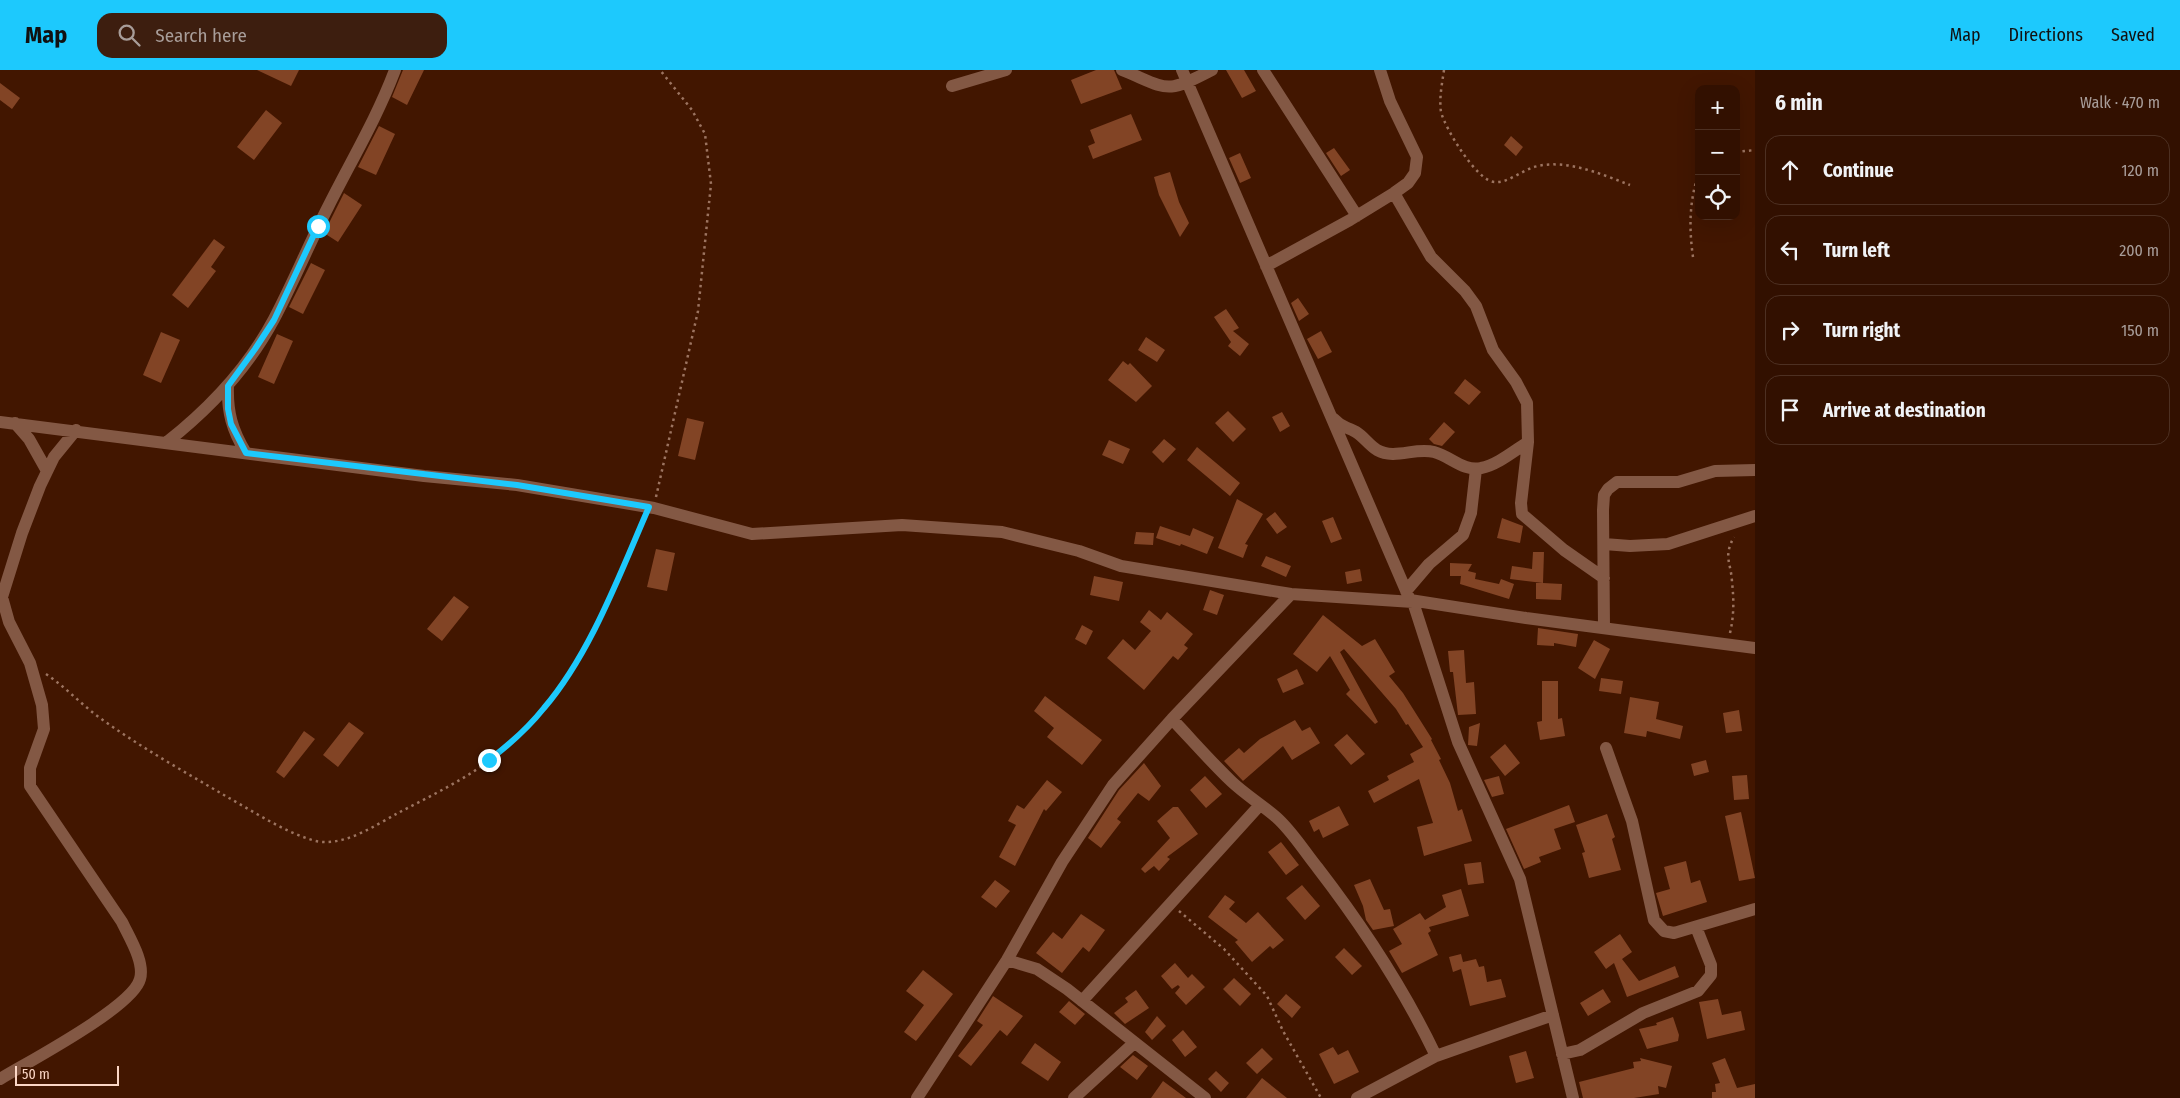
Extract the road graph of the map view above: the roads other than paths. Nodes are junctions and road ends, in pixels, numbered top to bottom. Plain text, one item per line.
1 (394, 70) edge
2 (1006, 70) edge
3 (1122, 70) edge
4 (1182, 70) edge
5 (1212, 70) edge
6 (1263, 70) edge
7 (1380, 70) edge
8 (1187, 83) junction
9 (952, 86) dead end
10 (1394, 193) junction
11 (1356, 216) junction
12 (1266, 266) junction
13 (228, 386) junction
14 (1332, 417) junction
15 (0, 422) edge
16 (15, 423) junction
17 (76, 430) junction
18 (167, 442) junction
19 (1528, 442) junction
20 (246, 453) junction
21 (1476, 469) junction
22 (1755, 470) edge
23 (47, 472) junction
24 (1749, 518) edge
25 (1604, 544) junction
26 (1604, 578) junction
27 (1291, 594) junction
28 (1410, 598) junction
29 (1604, 627) junction
30 (1755, 648) edge
31 (1172, 719) junction
32 (1606, 748) dead end
33 (1259, 806) junction
34 (1755, 909) edge
35 (1696, 927) junction
36 (1007, 960) junction
37 (1082, 1001) junction
38 (1553, 1015) junction
39 (1134, 1043) junction
40 (1562, 1054) junction
41 (1436, 1056) junction
42 (0, 1079) edge
43 (917, 1098) edge
44 (1074, 1098) edge
45 (1205, 1098) edge
46 (1357, 1098) edge
47 (1573, 1098) edge

1 - 13 street
2 - 9 street
3 - 8 street
4 - 8 street
5 - 8 street
6 - 11 street
7 - 10 street
8 - 12 street
10 - 11 street
10 - 19 street
11 - 12 street
12 - 14 street
13 - 18 street
13 - 20 street
14 - 21 street
14 - 28 street
15 - 16 street
16 - 17 street
16 - 23 street
17 - 18 street
17 - 23 street
18 - 20 street
19 - 21 street
19 - 26 street
20 - 27 street
21 - 28 street
22 - 25 street
23 - 42 street
24 - 25 street
25 - 26 street
26 - 29 street
27 - 28 street
27 - 31 street
28 - 29 street
28 - 38 street
29 - 30 street
31 - 33 street
31 - 36 street
32 - 35 street
33 - 37 street
33 - 41 street
34 - 35 street
35 - 40 street
36 - 37 street
36 - 43 street
37 - 39 street
38 - 40 street
38 - 41 street
39 - 44 street
39 - 45 street
40 - 47 street
41 - 46 street

